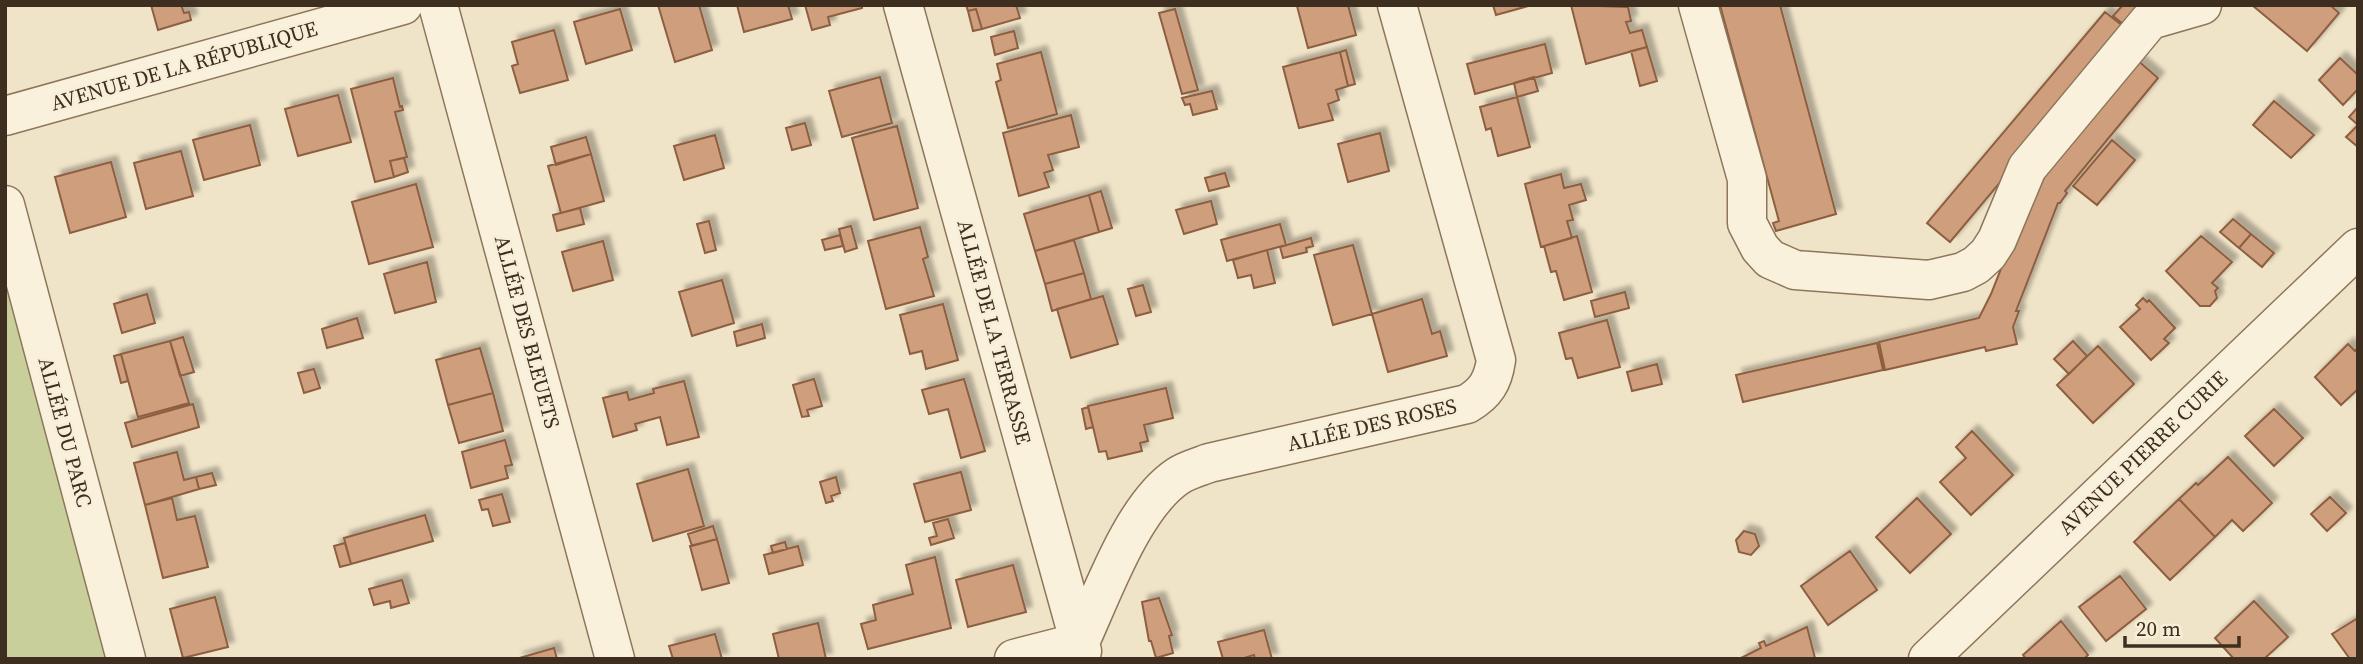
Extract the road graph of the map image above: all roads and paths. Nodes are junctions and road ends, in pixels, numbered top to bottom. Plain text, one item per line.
1 (402, 5) edge
2 (438, 5) edge
3 (903, 5) edge
4 (1396, 5) edge
5 (1698, 5) edge
6 (2187, 7) edge
7 (5, 116) edge
8 (5, 205) edge
9 (2358, 248) edge
10 (1082, 650) edge
11 (126, 659) edge
12 (615, 659) edge
13 (1014, 659) edge
14 (1927, 659) edge

1 - 7 street, AVENUE DE LA RÉPUBLIQUE
2 - 12 street, ALLÉE DES BLEUETS
3 - 10 street, ALLÉE DE LA TERRASSE
4 - 10 street, ALLÉE DES ROSES
5 - 6 street
8 - 11 street, ALLÉE DU PARC
9 - 14 street, AVENUE PIERRE CURIE
10 - 13 street

